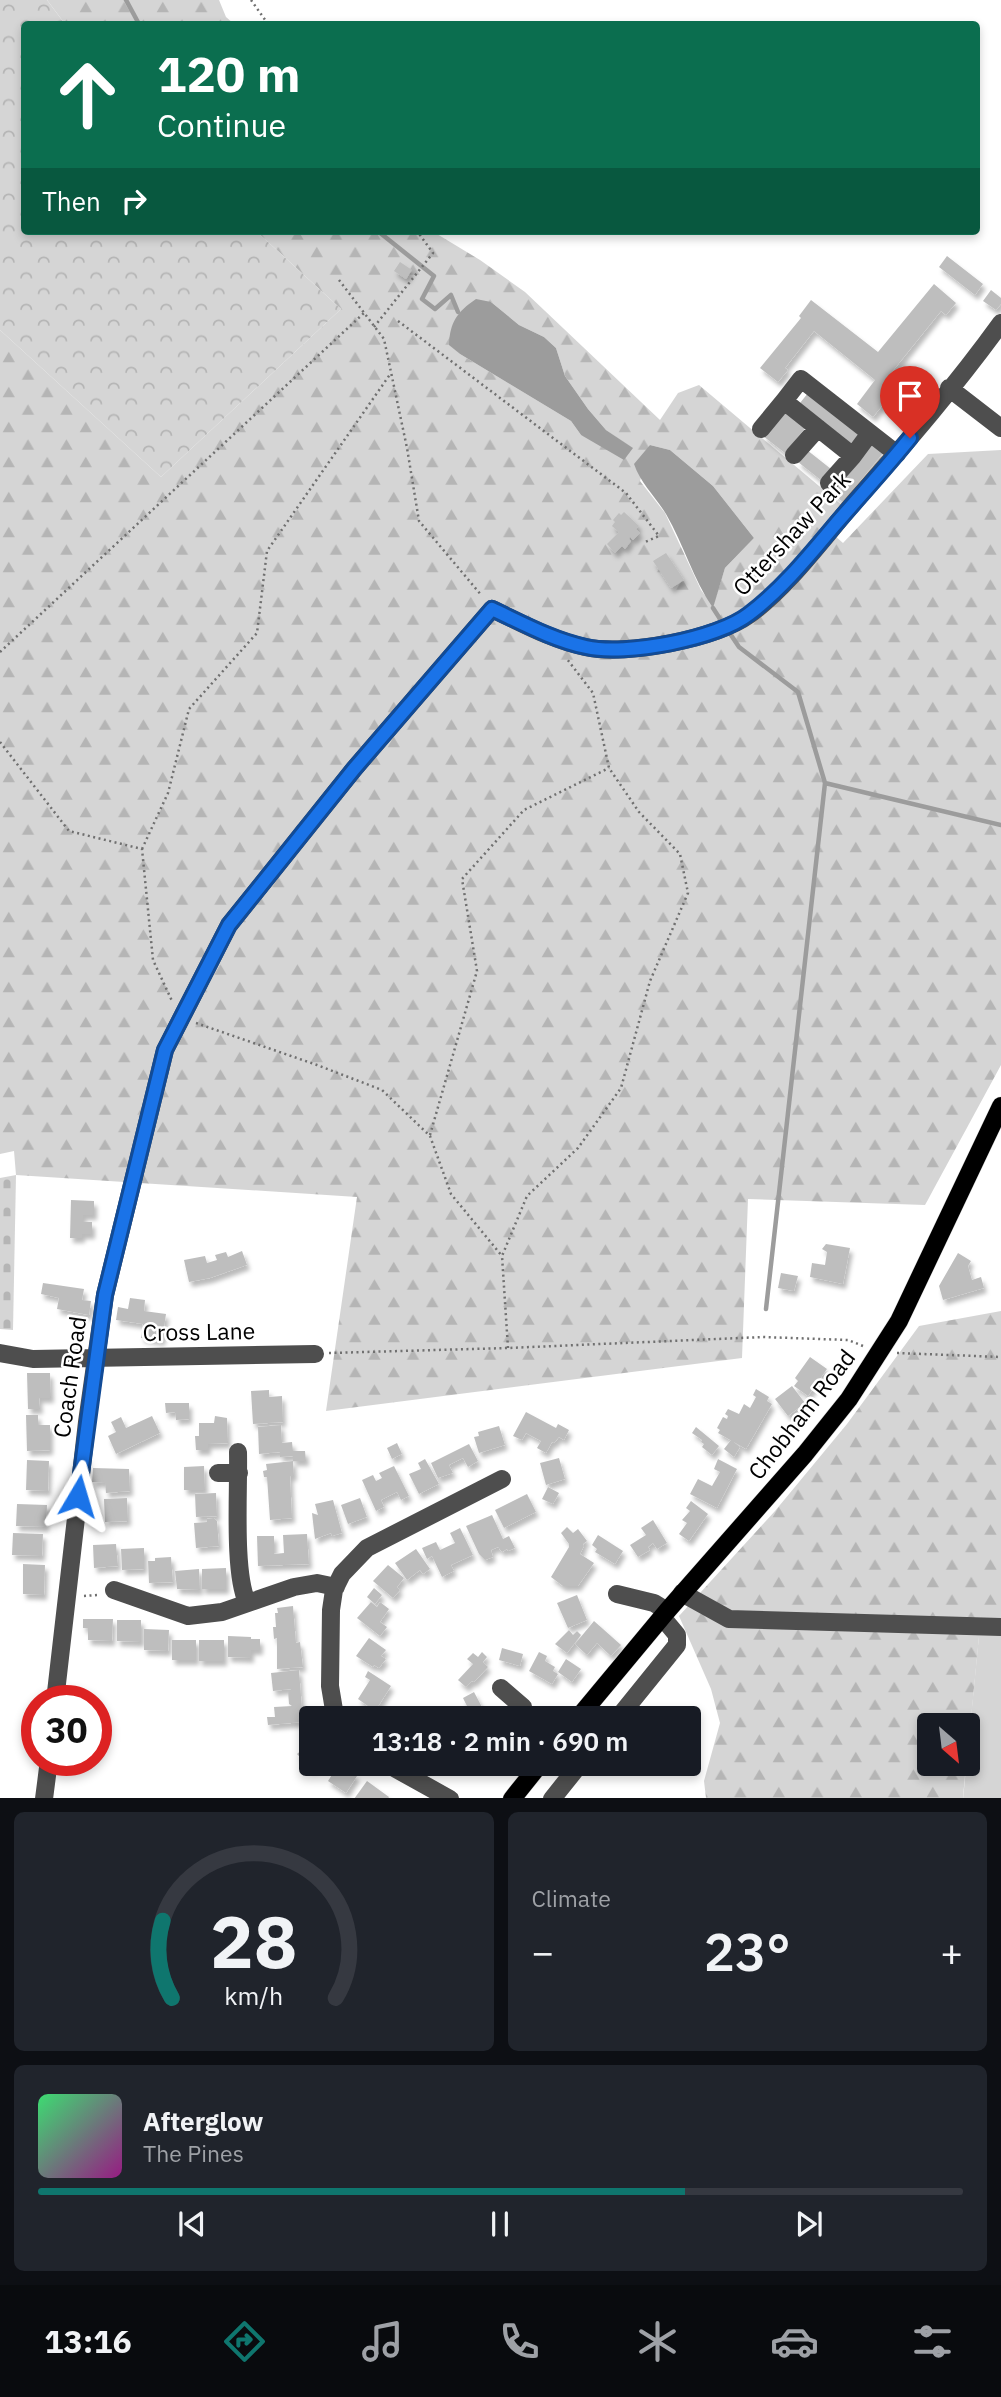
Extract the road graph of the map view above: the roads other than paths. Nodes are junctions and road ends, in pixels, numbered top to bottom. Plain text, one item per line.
1 (1001, 323) edge
2 (949, 388) junction
3 (784, 401) junction
4 (818, 428) junction
5 (1001, 428) edge
6 (761, 429) dead end
7 (870, 433) junction
8 (897, 454) junction
9 (794, 456) dead end
10 (853, 456) junction
11 (829, 483) dead end
12 (492, 609) joint
13 (1001, 1106) edge
14 (0, 1353) edge
15 (315, 1354) road end
16 (96, 1357) junction
17 (238, 1452) dead end
18 (218, 1473) dead end
19 (239, 1473) junction
20 (504, 1473) dead end
21 (336, 1587) junction
22 (114, 1590) road end
23 (682, 1593) junction
24 (617, 1594) dead end
25 (247, 1602) junction
26 (664, 1614) junction
27 (1001, 1627) edge
28 (57, 1685) edge
29 (501, 1688) dead end
30 (333, 1706) edge
31 (522, 1706) edge
32 (588, 1706) edge
33 (628, 1706) edge
34 (47, 1776) edge
35 (409, 1776) edge
36 (530, 1776) edge
37 (570, 1776) edge
38 (44, 1798) edge
39 (450, 1798) edge
40 (512, 1798) edge
41 (552, 1798) edge

1 - 2 street, Ottershaw Park
2 - 5 street
2 - 8 street, Ottershaw Park
3 - 4 street
3 - 6 street
3 - 7 street
4 - 9 street
4 - 10 street
7 - 8 street
7 - 10 street
8 - 12 street, Ottershaw Park
10 - 11 street
12 - 16 street, Coach Road
13 - 23 main road, Chobham Road
14 - 16 street, Cross Lane
15 - 16 street, Cross Lane
16 - 28 street, Coach Road
17 - 19 street
18 - 19 street
19 - 25 street
20 - 21 street
21 - 25 street
21 - 30 street
22 - 25 street
23 - 26 main road, Chobham Road
23 - 27 street
24 - 26 street
26 - 32 main road, Chobham Road
26 - 33 street
29 - 31 street
34 - 38 street
35 - 39 street
36 - 40 main road
37 - 41 street

